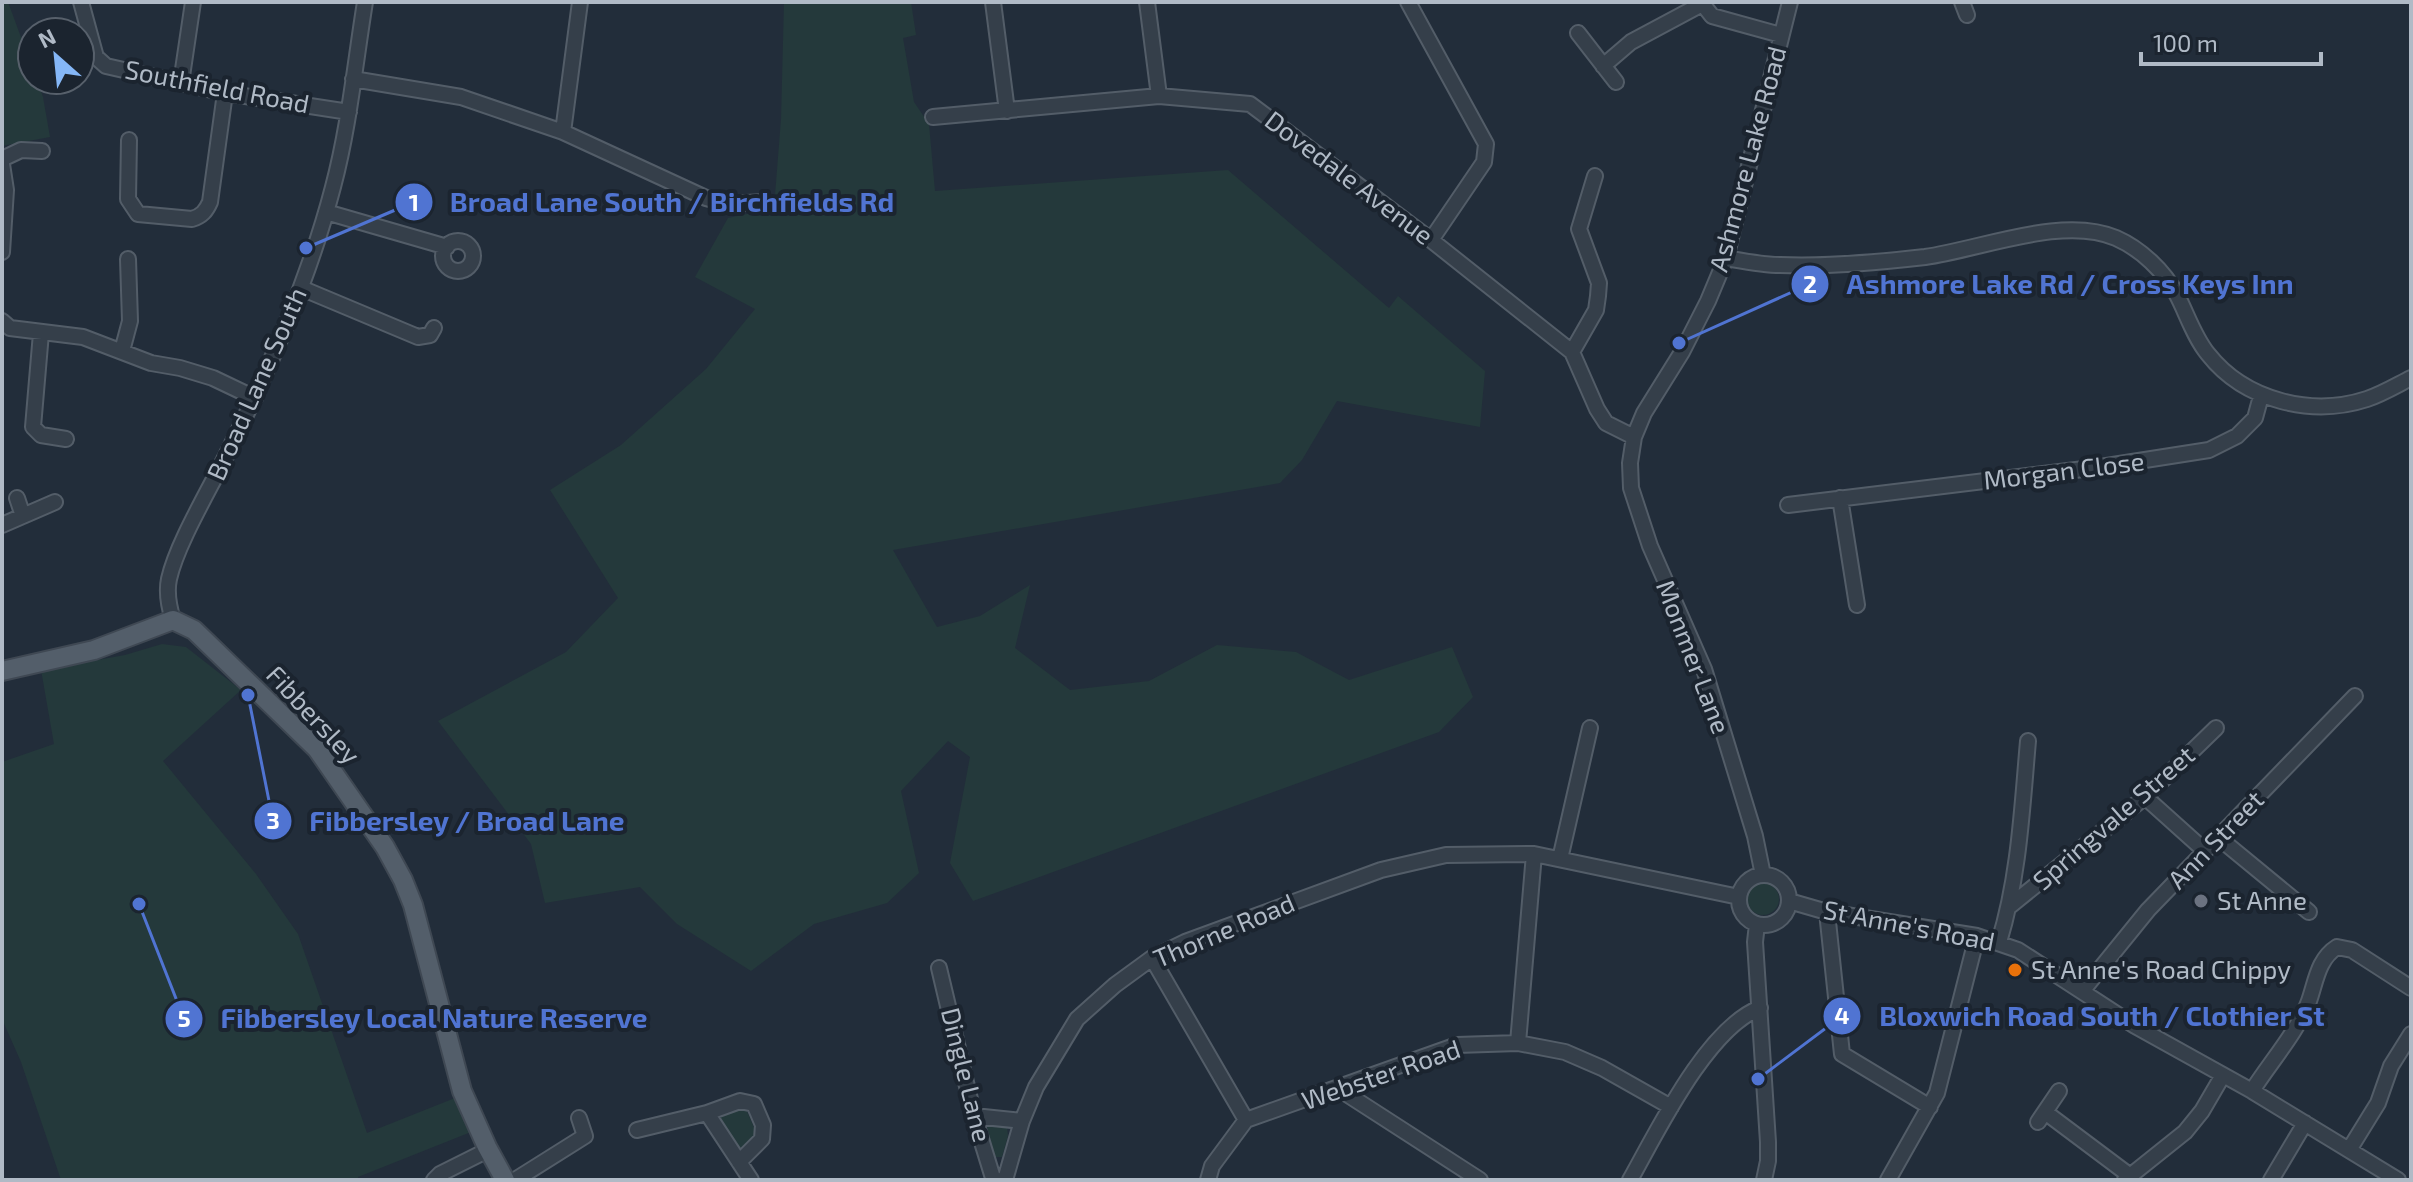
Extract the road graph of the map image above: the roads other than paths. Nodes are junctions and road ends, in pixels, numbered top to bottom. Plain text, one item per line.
1 (81, 2) edge
2 (193, 2) edge
3 (365, 2) edge
4 (580, 2) edge
5 (993, 2) edge
6 (1147, 2) edge
7 (1408, 2) edge
8 (1790, 2) edge
9 (1701, 3) edge
10 (1578, 33) dead end
11 (1781, 35) junction
12 (1603, 66) junction
13 (353, 79) junction
14 (1616, 82) dead end
15 (181, 83) junction
16 (225, 93) junction
17 (1159, 96) junction
18 (1007, 111) junction
19 (349, 112) junction
20 (933, 117) dead end
21 (563, 132) junction
22 (129, 140) dead end
23 (42, 151) dead end
24 (2, 162) edge
25 (1595, 176) dead end
26 (766, 202) dead end
27 (326, 212) junction
28 (1431, 240) junction
29 (447, 247) dead end
30 (2, 252) edge
31 (1726, 258) junction
32 (128, 259) dead end
33 (301, 288) junction
34 (6, 325) edge
35 (434, 328) dead end
36 (41, 333) junction
37 (122, 351) junction
38 (1572, 352) junction
39 (2411, 378) edge
40 (2261, 396) junction
41 (255, 398) junction
42 (1634, 437) junction
43 (66, 439) dead end
44 (1631, 488) joint
45 (17, 498) dead end
46 (1840, 498) junction
47 (55, 502) dead end
48 (1788, 505) dead end
49 (23, 516) junction
50 (2, 525) edge
51 (1857, 605) dead end
52 (173, 620) junction
53 (2, 671) edge
54 (2355, 696) dead end
55 (1590, 728) dead end
56 (2216, 728) dead end
57 (2028, 741) dead end
58 (2145, 797) junction
59 (2219, 838) junction
60 (2204, 850) junction
61 (1534, 854) junction
62 (1560, 859) junction
63 (1763, 875) junction
64 (1739, 897) junction
65 (1789, 901) junction
66 (2010, 906) junction
67 (1827, 912) junction
68 (2309, 912) dead end
69 (1757, 924) junction
70 (1977, 936) junction
71 (1999, 942) junction
72 (1152, 958) junction
73 (939, 968) dead end
74 (2411, 988) edge
75 (2083, 990) junction
76 (1760, 1008) junction
77 (2411, 1034) edge
78 (1518, 1043) junction
79 (2223, 1075) junction
80 (1339, 1089) junction
81 (2059, 1091) dead end
82 (2252, 1091) junction
83 (1671, 1107) junction
84 (1930, 1107) junction
85 (707, 1113) junction
86 (974, 1116) junction
87 (579, 1118) dead end
88 (1246, 1120) junction
89 (1022, 1121) junction
90 (2305, 1123) junction
91 (637, 1130) dead end
92 (488, 1148) junction
93 (2349, 1150) junction
94 (739, 1162) junction
95 (2127, 1177) edge
96 (434, 1180) edge
97 (505, 1180) edge
98 (515, 1180) edge
99 (751, 1180) edge
100 (997, 1180) edge
101 (1005, 1180) edge
102 (1208, 1180) edge
103 (1480, 1180) edge
104 (1630, 1180) edge
105 (1764, 1180) edge
106 (1888, 1180) edge
107 (2271, 1180) edge
108 (2398, 1180) edge

1 - 15 street, Southfield Road
2 - 15 street
3 - 13 street, Broad Lane South
4 - 21 street
5 - 18 street
6 - 17 street
7 - 28 street
8 - 11 street, Ashmore Lake Road
9 - 11 street
9 - 12 street
10 - 12 street
11 - 31 street, Ashmore Lake Road
12 - 14 street
13 - 19 street, Broad Lane South
13 - 21 street
15 - 16 street, Southfield Road
16 - 19 street, Southfield Road
16 - 22 street
17 - 18 street, Dovedale Avenue
17 - 28 street, Dovedale Avenue
18 - 20 street, Dovedale Avenue
19 - 27 street, Broad Lane South
21 - 26 street
23 - 24 street
24 - 30 street
25 - 38 street
27 - 29 street
27 - 33 street, Broad Lane South
28 - 38 street, Dovedale Avenue
31 - 40 street
31 - 42 street, Ashmore Lake Road
32 - 37 street
33 - 35 street
33 - 41 street, Broad Lane South
34 - 36 street
36 - 37 street
36 - 43 street
37 - 41 street
38 - 42 street, Dovedale Avenue
39 - 40 street
40 - 46 street, Morgan Close
41 - 52 street, Broad Lane South
42 - 44 street, Ashmore Lake Road
44 - 63 street, Monmer Lane
45 - 49 street
46 - 48 street, Morgan Close
46 - 51 street
47 - 49 street
49 - 50 street
52 - 53 main road
52 - 92 main road, Fibbersley
54 - 59 street, Ann Street
55 - 62 street
56 - 58 street, Springvale Street
57 - 66 street
58 - 60 street
58 - 66 street, Springvale Street
59 - 60 street, Ann Street
59 - 68 street
60 - 75 street, Ann Street
61 - 62 street, Thorne Road
61 - 72 street, Thorne Road
61 - 78 street
62 - 64 street, Thorne Road
63 - 64 street
63 - 65 street
64 - 69 street
65 - 67 street, St Anne's Road
65 - 69 street
66 - 71 street
67 - 70 street, St Anne's Road
67 - 84 street
69 - 76 street
70 - 71 street, St Anne's Road
70 - 84 street
71 - 75 street, St Anne's Road
72 - 88 street
72 - 89 street, Thorne Road
73 - 86 street, Dingle Lane
74 - 82 street
75 - 79 street, St Anne's Road
76 - 83 street
76 - 105 street
77 - 93 street
78 - 80 street, Webster Road
78 - 83 street, Webster Road
79 - 82 street, St Anne's Road
79 - 95 street
80 - 88 street, Webster Road
80 - 103 street
81 - 95 street
82 - 90 street, St Anne's Road
83 - 104 street
84 - 106 street
85 - 91 street
85 - 94 street
85 - 94 street
86 - 89 street
86 - 100 street, Dingle Lane
87 - 98 street
88 - 102 street
89 - 101 street, Thorne Road
90 - 93 street, St Anne's Road
90 - 107 street
92 - 96 street
92 - 97 main road, Fibbersley
93 - 108 street, St Anne's Road
94 - 99 street

